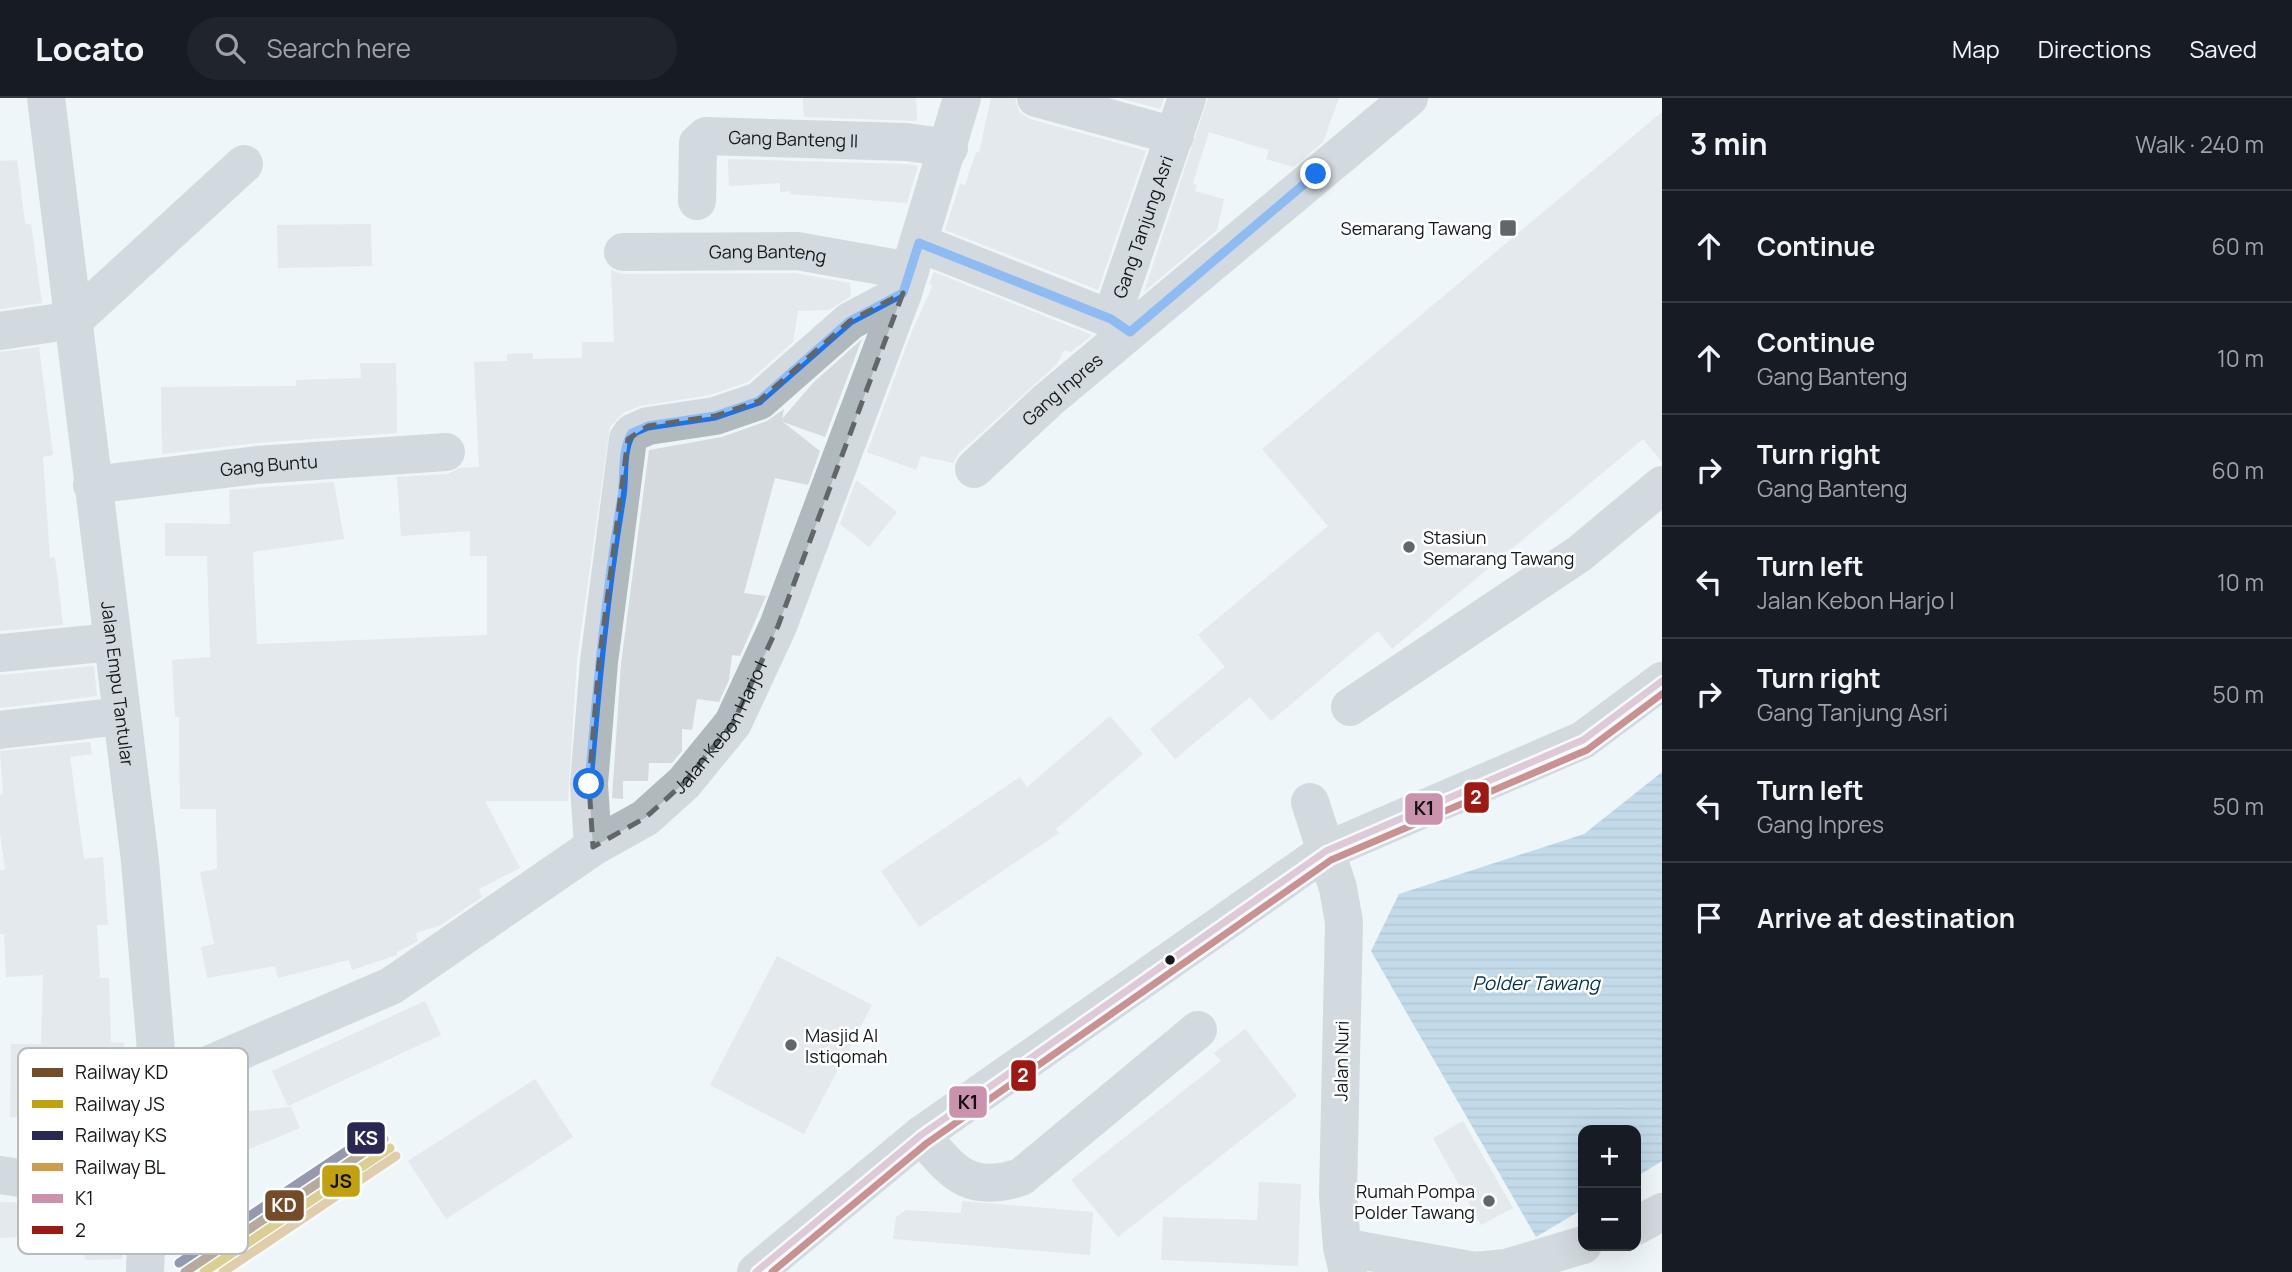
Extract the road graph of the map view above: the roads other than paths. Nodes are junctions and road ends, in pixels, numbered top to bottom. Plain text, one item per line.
1 (46, 98) edge
2 (962, 98) edge
3 (1036, 98) edge
4 (1187, 98) edge
5 (1409, 98) edge
6 (1175, 136) junction
7 (949, 148) junction
8 (244, 164) dead end
9 (696, 201) dead end
10 (623, 252) dead end
11 (911, 269) junction
12 (74, 320) junction
13 (1120, 326) junction
14 (0, 331) edge
15 (446, 452) dead end
16 (975, 469) dead end
17 (92, 485) junction
18 (1662, 485) edge
19 (112, 642) junction
20 (0, 653) edge
21 (1662, 681) edge
22 (1350, 707) dead end
23 (121, 716) junction
24 (0, 730) edge
25 (1310, 802) dead end
26 (593, 847) junction
27 (1326, 851) junction
28 (1198, 1030) dead end
29 (156, 1048) edge
30 (247, 1048) edge
31 (921, 1135) junction
32 (0, 1175) edge
33 (18, 1178) edge
34 (1662, 1212) edge
35 (1641, 1223) edge
36 (1578, 1246) edge
37 (146, 1254) edge
38 (1345, 1260) edge
39 (145, 1272) edge
40 (756, 1272) edge

1 - 12 street, Jalan Empu Tantular
2 - 7 street, Jalan Kebon Harjo I
3 - 6 street
4 - 6 street, Gang Tanjung Asri
5 - 13 street, Gang Inpres
6 - 13 street, Gang Tanjung Asri
7 - 9 street, Gang Banteng II
7 - 11 street, Jalan Kebon Harjo I
8 - 12 street
10 - 11 street, Gang Banteng
11 - 13 street, Gang Tanjung Asri
11 - 26 street, Jalan Kebon Harjo I
11 - 26 street
12 - 14 street
12 - 17 street, Jalan Empu Tantular
13 - 16 street, Gang Inpres
15 - 17 street, Gang Buntu
17 - 19 street, Jalan Empu Tantular
18 - 22 street
19 - 20 street
19 - 23 street, Jalan Empu Tantular
21 - 27 street
23 - 24 street
23 - 29 street, Jalan Empu Tantular
25 - 27 street, Jalan Nuri
26 - 30 street, Jalan Kebon Harjo I
27 - 31 street
27 - 38 street, Jalan Nuri
28 - 31 street
31 - 40 street
32 - 33 street
34 - 35 street
36 - 38 street
37 - 39 street, Jalan Empu Tantular

